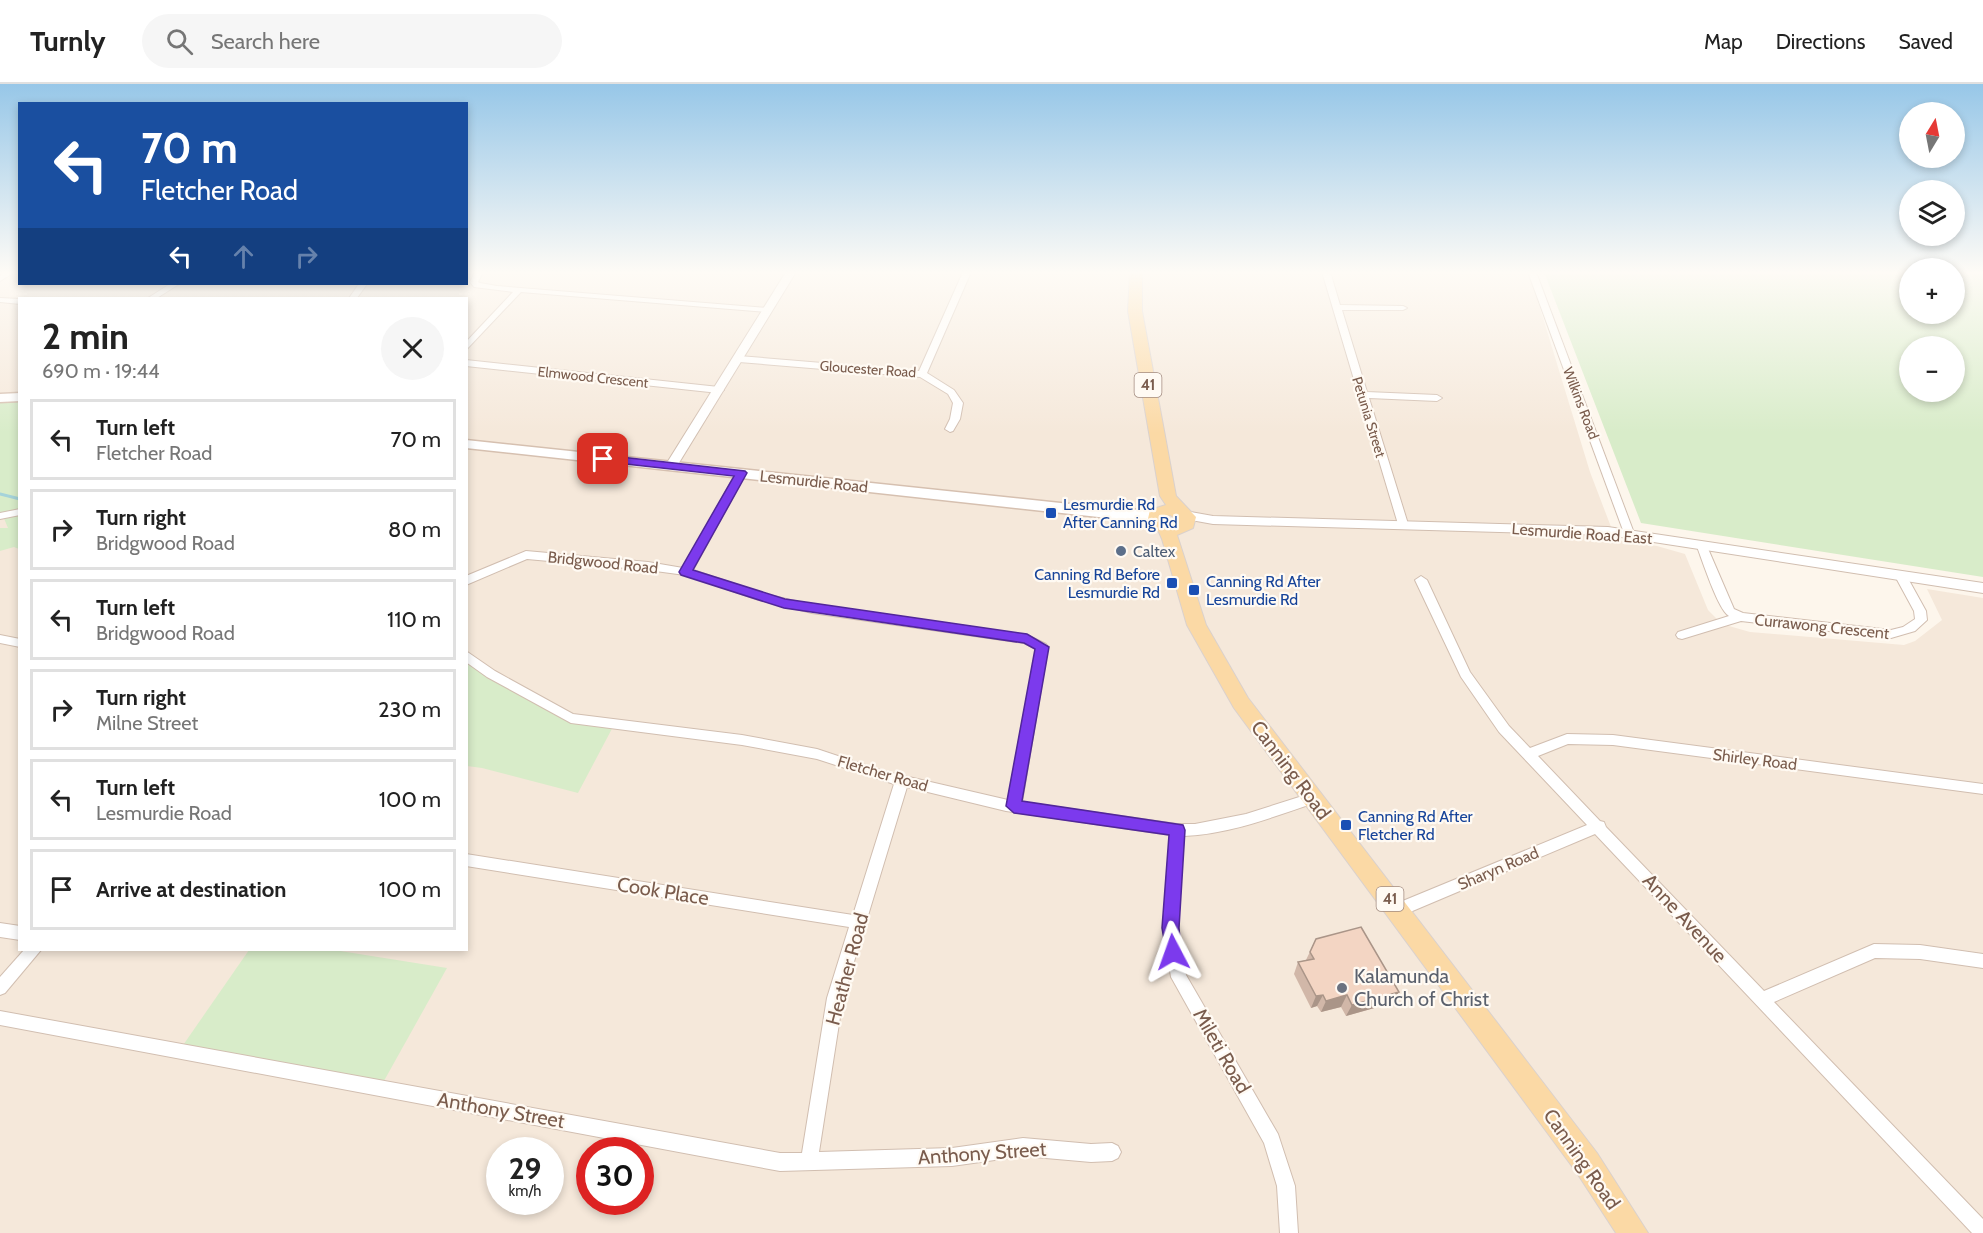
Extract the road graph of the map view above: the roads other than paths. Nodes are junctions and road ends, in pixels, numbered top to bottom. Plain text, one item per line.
1 (486, 326) edge
2 (759, 326) edge
3 (943, 326) edge
4 (1138, 326) edge
5 (1341, 326) edge
6 (1552, 326) edge
7 (468, 346) edge
8 (739, 359) junction
9 (468, 363) edge
10 (922, 374) junction
11 (719, 390) junction
12 (1361, 395) junction
13 (1437, 398) dead end
14 (950, 429) dead end
15 (468, 444) edge
16 (671, 466) junction
17 (741, 473) junction
18 (18, 512) edge
19 (0, 516) edge
20 (1171, 516) junction
21 (1403, 524) junction
22 (1629, 533) junction
23 (1701, 544) junction
24 (686, 572) junction
25 (1901, 576) junction
26 (468, 580) edge
27 (1421, 580) dead end
28 (1983, 588) edge
29 (1741, 617) junction
30 (1682, 635) dead end
31 (0, 639) edge
32 (18, 643) edge
33 (468, 657) edge
34 (1529, 754) junction
35 (902, 780) junction
36 (1983, 789) edge
37 (1312, 798) junction
38 (1014, 806) junction
39 (1599, 826) junction
40 (1177, 830) junction
41 (468, 860) edge
42 (1398, 910) junction
43 (859, 922) junction
44 (0, 930) edge
45 (18, 933) edge
46 (32, 951) edge
47 (1983, 961) edge
48 (0, 988) edge
49 (1762, 1000) junction
50 (0, 1018) edge
51 (1112, 1152) dead end
52 (809, 1161) junction
53 (1983, 1232) edge
54 (1289, 1233) edge
55 (1633, 1233) edge

1 - 7 street
2 - 8 street
3 - 10 street, Gloucester Road
4 - 20 main road, Canning Road / 41
5 - 12 street, Petunia Street
6 - 22 street, Wilkins Road
8 - 10 street, Gloucester Road
8 - 11 street
9 - 11 street, Elmwood Crescent
10 - 14 street
11 - 16 street
12 - 13 street
12 - 21 street, Petunia Street
15 - 16 main road, Lesmurdie Road
16 - 17 main road, Lesmurdie Road
17 - 20 main road, Lesmurdie Road
17 - 24 street
18 - 19 street
20 - 21 street, Lesmurdie Road East
20 - 37 main road, Canning Road / 41
21 - 22 street, Lesmurdie Road East
22 - 23 street, Lesmurdie Road East
23 - 25 street, Lesmurdie Road East
23 - 29 street, Currawong Crescent
24 - 26 street, Bridgwood Road
24 - 38 street, Bridgwood Road
25 - 28 street, Lesmurdie Road East
25 - 29 street, Currawong Crescent
27 - 34 street, Anne Avenue
29 - 30 street, Currawong Crescent
31 - 32 street
33 - 35 street, Fletcher Road
34 - 36 street, Shirley Road
34 - 39 street, Anne Avenue
35 - 38 street, Fletcher Road
35 - 43 street, Heather Road
37 - 40 street, Fletcher Road
37 - 42 main road, Canning Road / 41
38 - 40 street, Fletcher Road
39 - 42 street, Sharyn Road
39 - 49 street, Anne Avenue
40 - 54 street, Mileti Road
41 - 43 street, Cook Place
42 - 55 main road, Canning Road / 41
43 - 52 street, Heather Road
44 - 45 street
46 - 48 street
47 - 49 street
49 - 53 street, Anne Avenue
50 - 52 street, Anthony Street
51 - 52 street, Anthony Street

